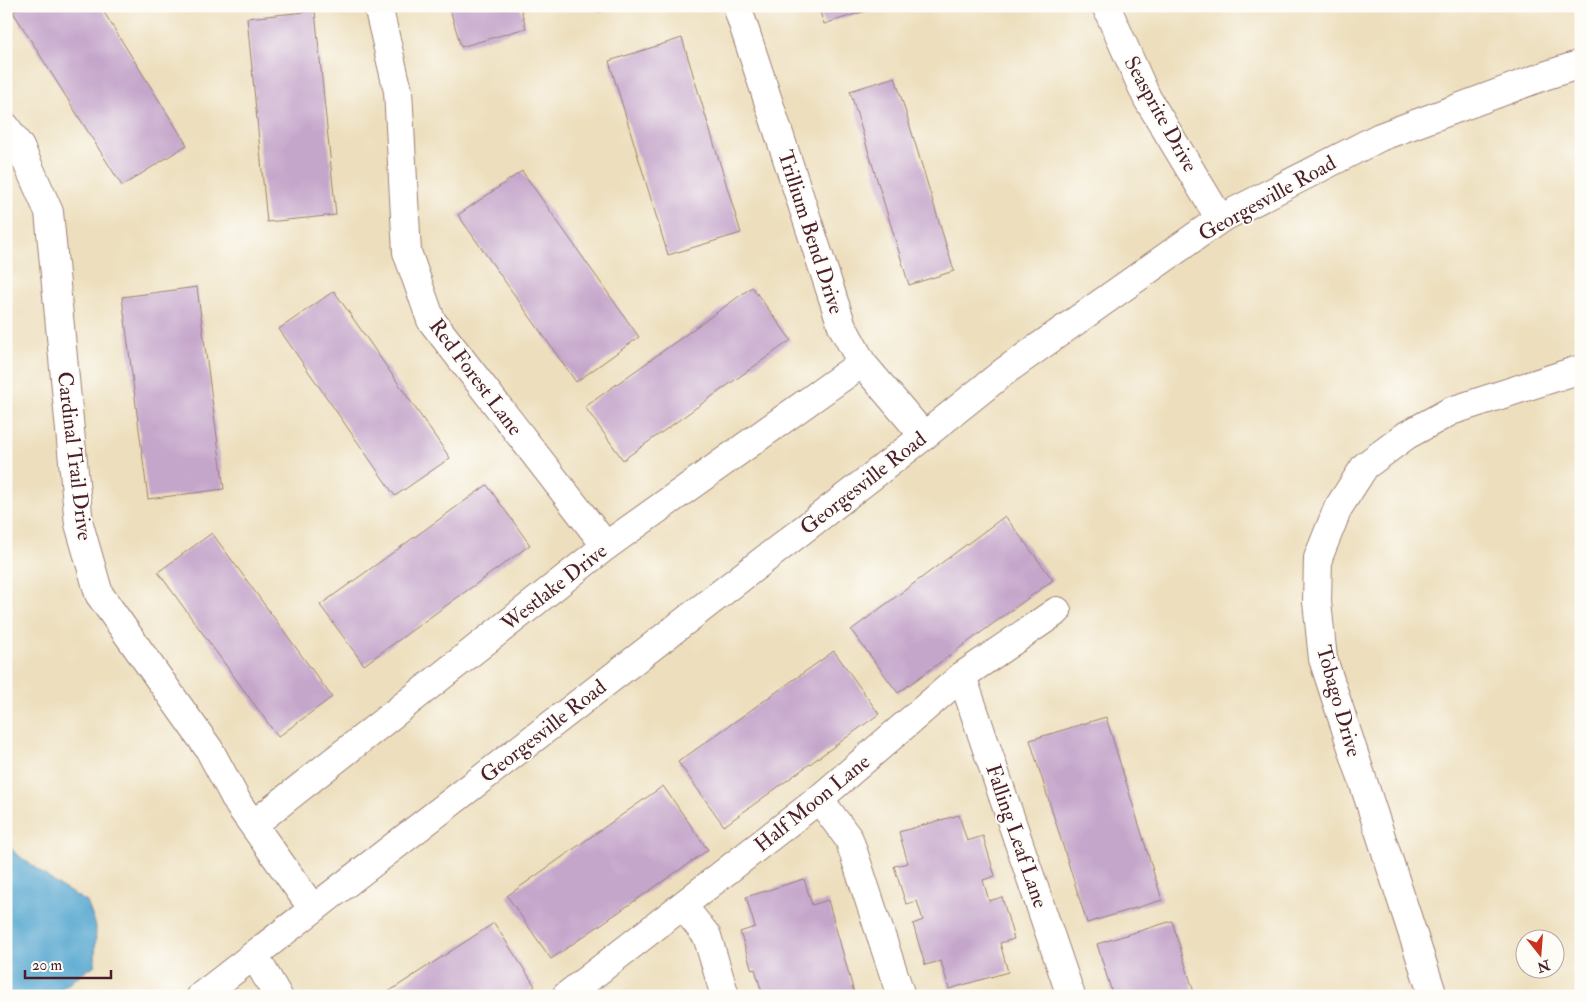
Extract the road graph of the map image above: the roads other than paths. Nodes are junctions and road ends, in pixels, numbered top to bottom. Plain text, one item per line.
1 (378, 6) edge
2 (737, 6) edge
3 (1106, 6) edge
4 (1581, 64) edge
5 (6, 127) edge
6 (1220, 219) junction
7 (862, 363) junction
8 (1581, 369) edge
9 (924, 436) junction
10 (606, 546) junction
11 (1057, 611) dead end
12 (962, 676) junction
13 (819, 799) junction
14 (254, 824) junction
15 (683, 906) junction
16 (313, 908) junction
17 (254, 955) junction
18 (201, 996) edge
19 (278, 996) edge
20 (566, 996) edge
21 (725, 996) edge
22 (901, 996) edge
23 (1071, 996) edge
24 (1433, 996) edge

1 - 10 street, Red Forest Lane
2 - 7 street, Trillium Bend Drive
3 - 6 street, Seasprite Drive
4 - 6 street, Georgesville Road
5 - 14 street, Cardinal Trail Drive
6 - 9 street, Georgesville Road
7 - 9 street, Trillium Bend Drive
7 - 10 street, Westlake Drive
8 - 24 street, Tobago Drive
9 - 16 street, Georgesville Road
10 - 14 street, Westlake Drive
11 - 12 street, Half Moon Lane
12 - 13 street, Half Moon Lane
12 - 23 street, Falling Leaf Lane
13 - 15 street, Half Moon Lane
13 - 22 street
14 - 16 street, Cardinal Trail Drive
15 - 20 street, Half Moon Lane
15 - 21 street
16 - 17 street, Georgesville Road
17 - 18 street, Georgesville Road
17 - 19 street

